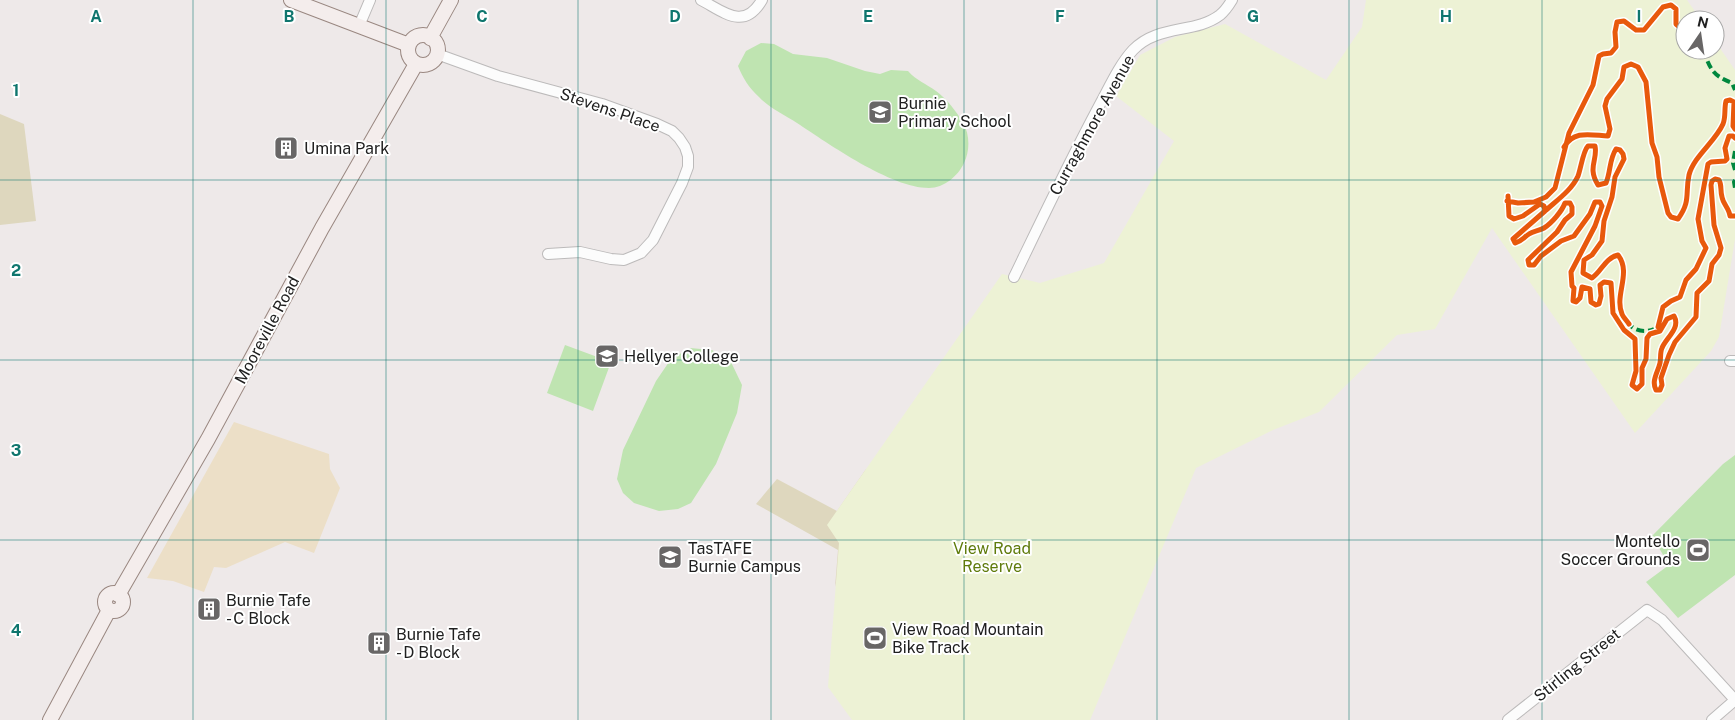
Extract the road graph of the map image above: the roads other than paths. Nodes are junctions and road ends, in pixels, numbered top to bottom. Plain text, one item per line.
1 (291, 0) edge
2 (370, 0) edge
3 (451, 0) edge
4 (701, 0) edge
5 (762, 0) edge
6 (1232, 0) edge
7 (359, 26) junction
8 (430, 38) junction
9 (409, 45) junction
10 (437, 54) junction
11 (416, 64) junction
12 (548, 254) dead end
13 (1014, 277) dead end
14 (1735, 700) edge
15 (50, 720) edge
16 (1508, 720) edge
17 (1712, 720) edge

1 - 7 main road
2 - 7 street
3 - 8 main road
4 - 5 street
6 - 13 street, Curraghmore Avenue
7 - 9 main road
8 - 9 main road
8 - 10 main road
9 - 11 main road
10 - 11 main road
10 - 12 street, Stevens Place
11 - 15 main road, Mooreville Road
14 - 16 street, Stirling Street
14 - 17 street

